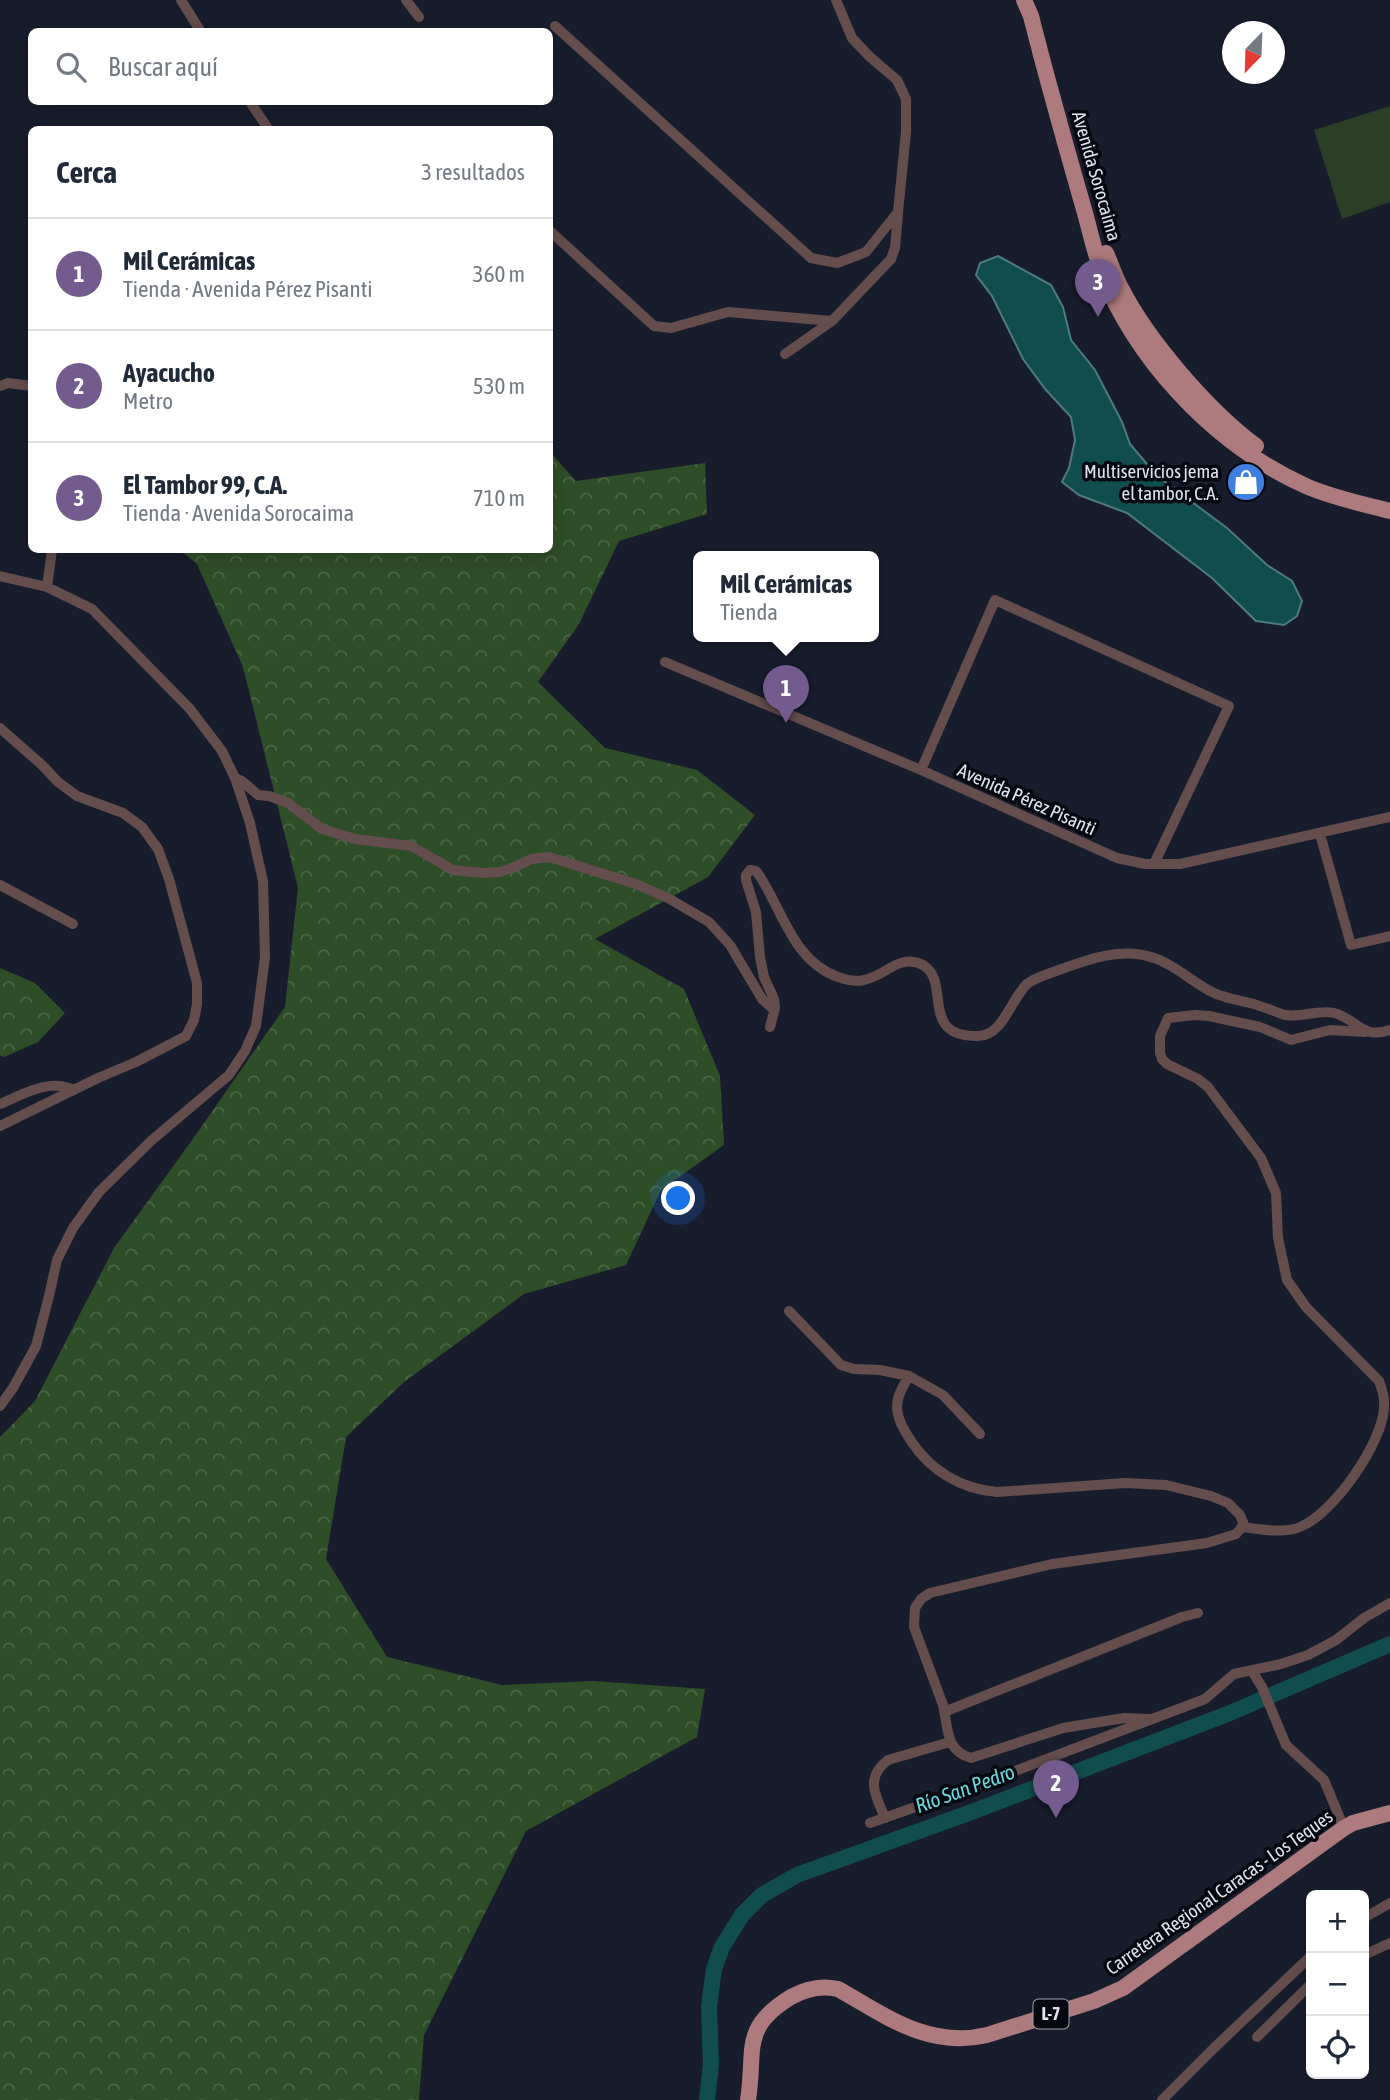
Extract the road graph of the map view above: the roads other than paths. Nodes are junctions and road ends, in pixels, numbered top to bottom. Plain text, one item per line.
1 (181, 0) edge
2 (406, 0) edge
3 (835, 0) edge
4 (1024, 0) edge
5 (1034, 10) edge
6 (419, 17) dead end
7 (555, 26) dead end
8 (198, 28) edge
9 (252, 105) edge
10 (266, 126) edge
11 (898, 212) junction
12 (553, 234) edge
13 (832, 321) junction
14 (785, 354) dead end
15 (0, 386) edge
16 (28, 386) edge
17 (1342, 494) junction
18 (1390, 500) edge
19 (1390, 511) edge
20 (52, 553) edge
21 (0, 576) edge
22 (47, 587) junction
23 (665, 662) dead end
24 (0, 727) edge
25 (920, 770) junction
26 (235, 778) junction
27 (1390, 817) edge
28 (1320, 834) junction
29 (1154, 864) junction
30 (0, 885) edge
31 (73, 924) dead end
32 (1390, 936) edge
33 (774, 1010) junction
34 (770, 1027) dead end
35 (1390, 1030) edge
36 (1373, 1032) junction
37 (1390, 1041) edge
38 (74, 1090) junction
39 (0, 1104) edge
40 (0, 1126) edge
41 (789, 1311) dead end
42 (909, 1376) junction
43 (0, 1406) edge
44 (980, 1434) dead end
45 (1242, 1527) junction
46 (1390, 1603) edge
47 (1198, 1613) dead end
48 (1252, 1671) junction
49 (944, 1712) junction
50 (1150, 1719) junction
51 (950, 1742) junction
52 (1390, 1813) edge
53 (885, 1818) junction
54 (870, 1823) dead end
55 (1344, 1828) junction
56 (1390, 1903) edge
57 (1369, 1915) edge
58 (1390, 1943) edge
59 (1368, 1953) edge
60 (1306, 1961) edge
61 (1306, 1989) edge
62 (1257, 2037) dead end
63 (748, 2100) edge
64 (1162, 2100) edge

1 - 8 street
2 - 6 street
3 - 11 street
4 - 5 main road, Avenida Sorocaima
5 - 17 main road, Avenida Sorocaima
7 - 11 street
9 - 10 street
11 - 13 street
12 - 13 street
13 - 14 street
15 - 16 street
17 - 18 main road, Avenida Sorocaima
17 - 19 main road, Avenida Sorocaima
20 - 22 street
21 - 22 street
22 - 26 street
23 - 25 street, Avenida Pérez Pisanti
24 - 38 street
25 - 29 street, Avenida Pérez Pisanti
25 - 29 street
26 - 33 street
26 - 43 street
27 - 28 street, Avenida Pérez Pisanti
28 - 29 street, Avenida Pérez Pisanti
28 - 32 street
30 - 31 street
33 - 34 street
33 - 36 street
35 - 36 street
36 - 37 street
36 - 45 street
38 - 39 street
38 - 40 street
41 - 42 street
42 - 44 street
42 - 45 street
45 - 49 street
46 - 48 street
47 - 49 street
48 - 50 street
48 - 55 street
49 - 51 street
50 - 51 street
50 - 53 street
51 - 53 street
52 - 55 main road, Carretera Regional Caracas - Los Teques / L-7
53 - 54 street
55 - 63 main road, Carretera Regional Caracas - Los Teques / L-7
56 - 57 street
58 - 59 street
60 - 64 street
61 - 62 street

